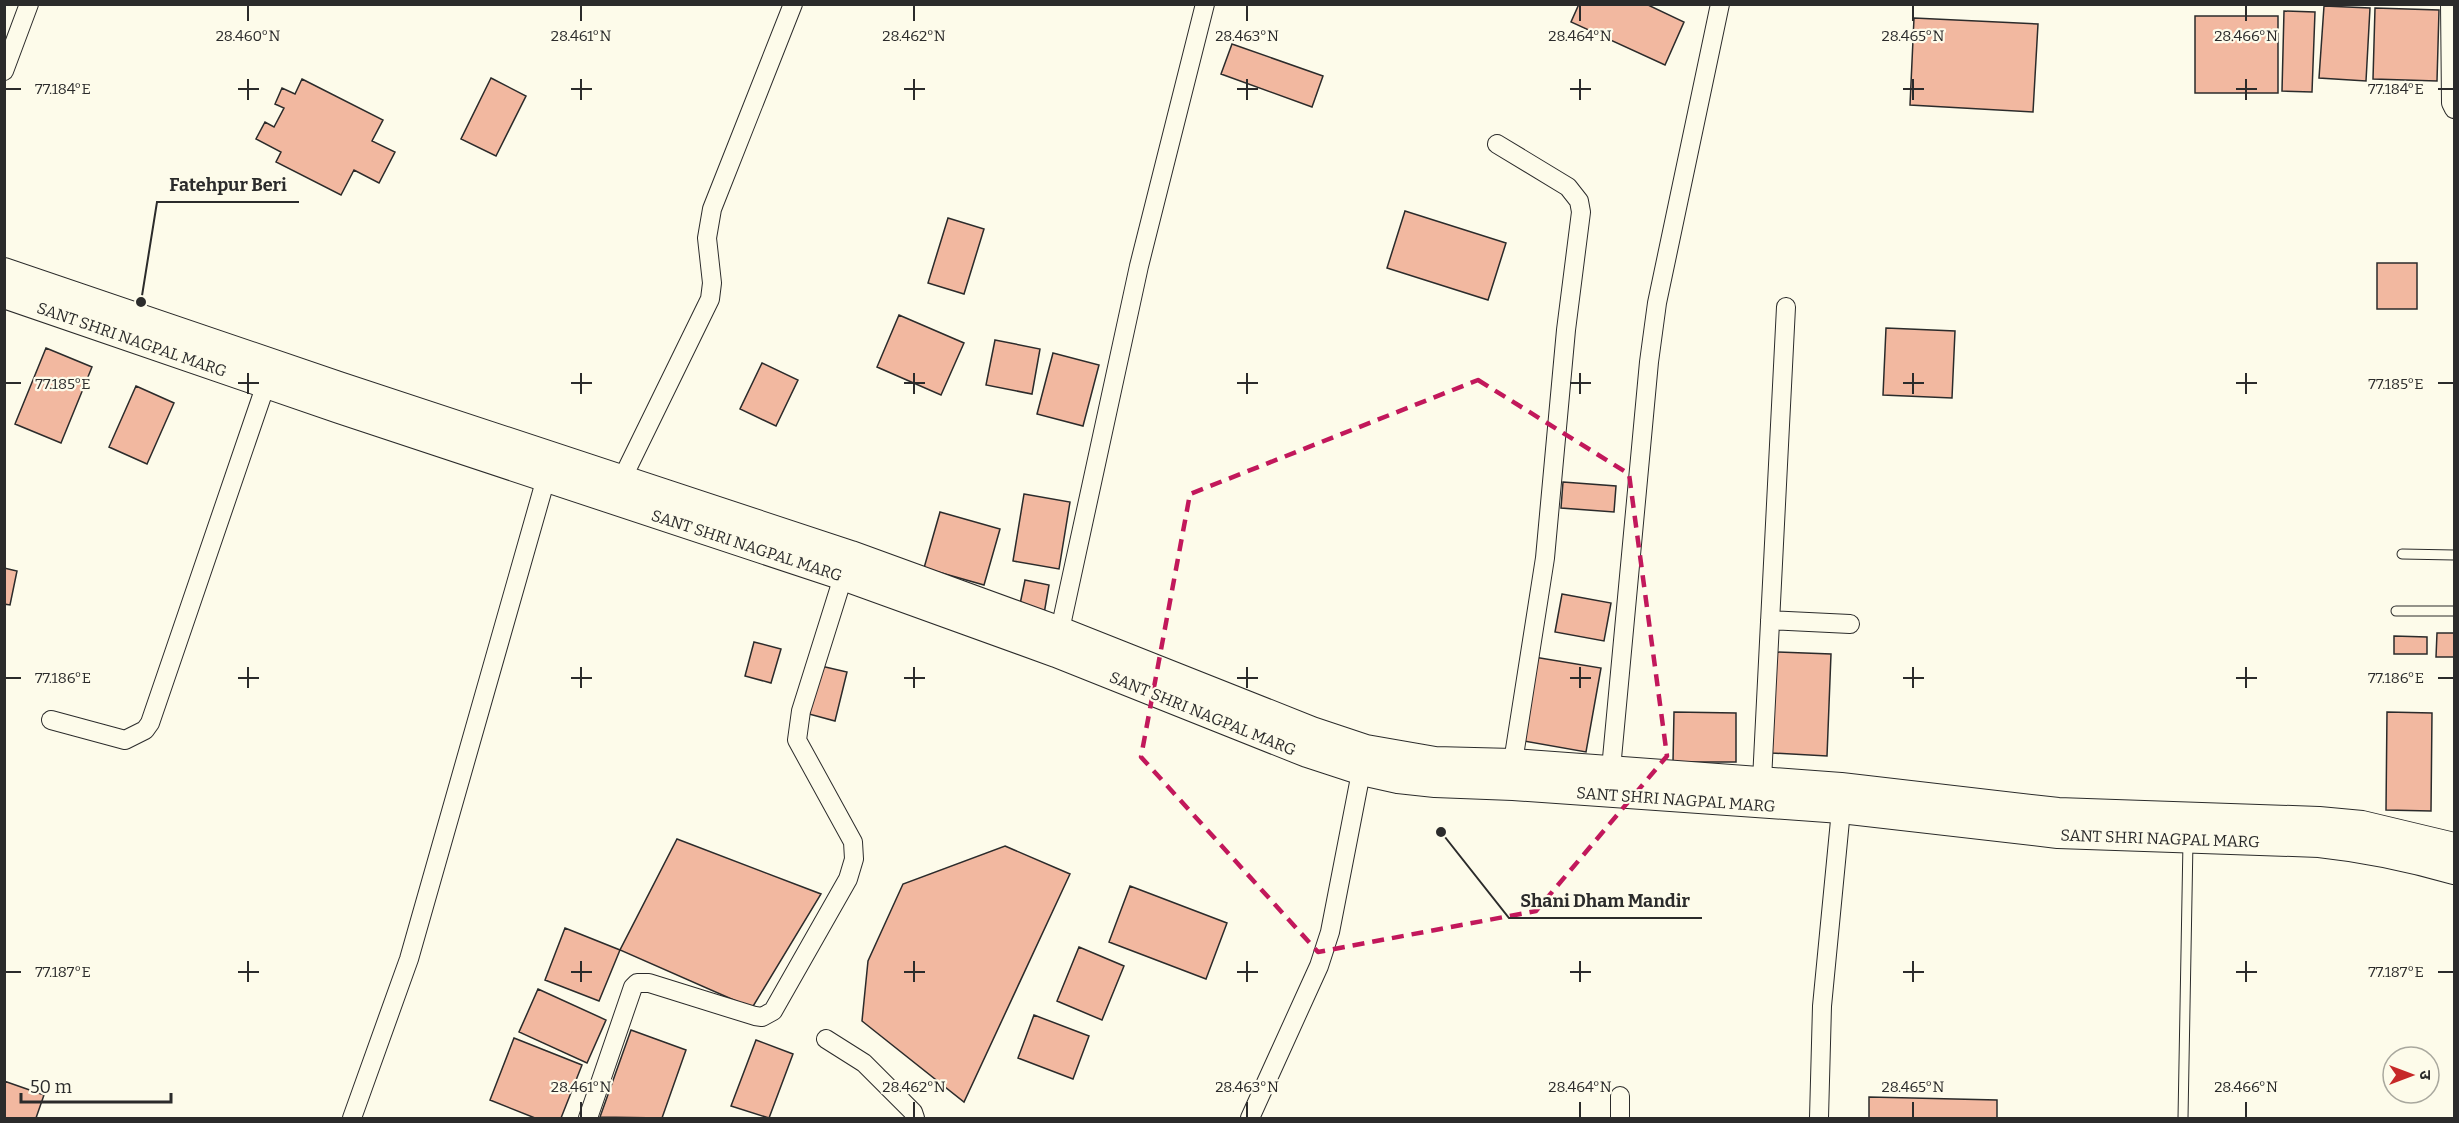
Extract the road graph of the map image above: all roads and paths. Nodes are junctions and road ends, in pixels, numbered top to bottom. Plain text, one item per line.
1 (29, 4) edge
2 (793, 4) edge
3 (1205, 4) edge
4 (1720, 4) edge
5 (2450, 4) edge
6 (4, 71) edge
7 (2454, 109) edge
8 (1497, 144) dead end
9 (4, 271) edge
10 (4, 295) edge
11 (1786, 307) dead end
12 (266, 384) junction
13 (623, 477) junction
14 (546, 478) junction
15 (2402, 554) dead end
16 (2454, 555) edge
17 (843, 577) junction
18 (2396, 612) dead end
19 (2454, 612) edge
20 (1770, 620) junction
21 (1850, 624) dead end
22 (1060, 630) junction
23 (51, 720) dead end
24 (1364, 760) junction
25 (1514, 762) junction
26 (1611, 769) junction
27 (1762, 780) junction
28 (1841, 810) junction
29 (2188, 838) junction
30 (2454, 846) edge
31 (2454, 871) edge
32 (826, 1039) dead end
33 (1620, 1096) dead end
34 (352, 1119) edge
35 (588, 1119) edge
36 (915, 1119) edge
37 (1250, 1119) edge
38 (1620, 1119) edge
39 (1819, 1119) edge
40 (2183, 1119) edge

1 - 6 street
2 - 13 street
3 - 22 street
4 - 26 street
5 - 7 street
8 - 25 street
9 - 13 main road, SANT SHRI NAGPAL MARG
10 - 12 main road, SANT SHRI NAGPAL MARG
11 - 20 street
12 - 14 main road, SANT SHRI NAGPAL MARG
12 - 23 street
13 - 22 main road, SANT SHRI NAGPAL MARG
14 - 17 main road, SANT SHRI NAGPAL MARG
14 - 34 street
15 - 16 lane
17 - 24 main road, SANT SHRI NAGPAL MARG
17 - 35 street
18 - 19 lane
20 - 21 street
20 - 27 street
22 - 24 main road, SANT SHRI NAGPAL MARG
24 - 25 main road, SANT SHRI NAGPAL MARG
24 - 28 main road, SANT SHRI NAGPAL MARG
24 - 37 street
25 - 26 main road, SANT SHRI NAGPAL MARG
26 - 27 main road, SANT SHRI NAGPAL MARG
27 - 30 main road, SANT SHRI NAGPAL MARG
28 - 29 main road, SANT SHRI NAGPAL MARG
28 - 39 street
29 - 31 main road, SANT SHRI NAGPAL MARG
29 - 40 lane
32 - 36 street
33 - 38 street

